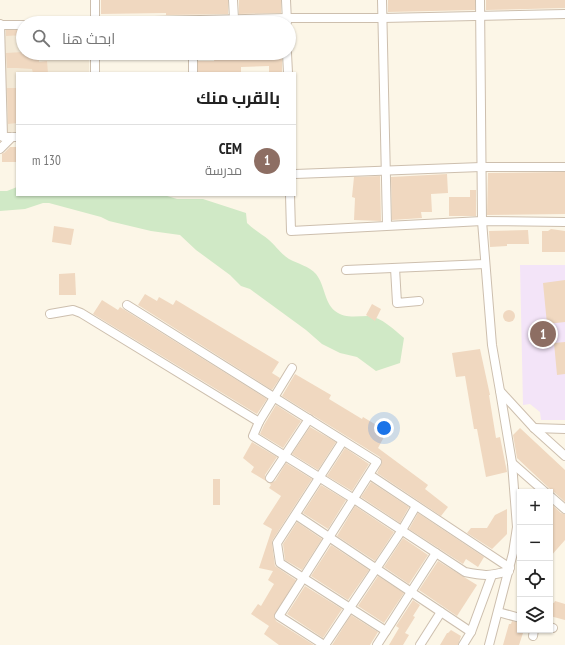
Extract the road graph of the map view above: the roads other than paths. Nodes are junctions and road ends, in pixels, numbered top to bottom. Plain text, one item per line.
1 (95, 0) edge
2 (233, 0) edge
3 (286, 0) edge
4 (382, 0) edge
5 (480, 0) edge
6 (565, 14) edge
7 (480, 15) junction
8 (95, 16) edge
9 (234, 16) edge
10 (287, 16) edge
11 (382, 18) junction
12 (296, 20) edge
13 (16, 24) edge
14 (0, 25) edge
15 (95, 60) edge
16 (193, 60) edge
17 (287, 60) edge
18 (95, 72) edge
19 (193, 72) edge
20 (288, 72) edge
21 (14, 137) edge
22 (0, 149) edge
23 (481, 167) junction
24 (565, 167) edge
25 (386, 171) junction
26 (296, 174) edge
27 (290, 196) edge
28 (482, 221) junction
29 (565, 222) edge
30 (387, 225) junction
31 (485, 264) junction
32 (395, 268) junction
33 (346, 270) dead end
34 (419, 301) dead end
35 (127, 305) dead end
36 (50, 314) dead end
37 (292, 368) dead end
38 (500, 392) junction
39 (274, 398) junction
40 (309, 419) junction
41 (259, 422) junction
42 (534, 428) junction
43 (565, 429) edge
44 (344, 441) junction
45 (285, 456) junction
46 (565, 456) edge
47 (512, 463) junction
48 (370, 475) junction
49 (270, 478) dead end
50 (320, 478) junction
51 (542, 489) edge
52 (354, 499) junction
53 (553, 499) edge
54 (416, 506) junction
55 (565, 509) edge
56 (296, 515) junction
57 (402, 530) junction
58 (330, 537) junction
59 (436, 553) junction
60 (377, 568) junction
61 (509, 569) junction
62 (492, 575) junction
63 (304, 577) junction
64 (411, 592) junction
65 (350, 607) junction
66 (441, 612) junction
67 (498, 612) junction
68 (517, 617) edge
69 (386, 631) junction
70 (471, 632) junction
71 (325, 645) edge
72 (376, 645) edge
73 (420, 645) edge
74 (463, 645) edge
75 (489, 645) edge

1 - 8 street
2 - 9 street
3 - 10 street
4 - 11 street
5 - 7 street
6 - 7 street
7 - 11 street
7 - 23 street
11 - 12 street
11 - 25 street
13 - 14 street
14 - 21 street
15 - 18 street
16 - 19 street
17 - 20 street
21 - 22 street
23 - 24 street
23 - 25 street
23 - 28 street
25 - 26 street
25 - 30 street
27 - 30 street
28 - 29 street
28 - 30 street
28 - 31 street
31 - 32 street
31 - 38 street
32 - 33 street
32 - 34 street
35 - 39 street
36 - 41 street
37 - 39 street
38 - 42 street
38 - 47 street
39 - 40 street
39 - 41 street
40 - 44 street
40 - 45 street
41 - 45 street
42 - 43 street
42 - 46 street
44 - 48 street
44 - 50 street
45 - 49 street
45 - 50 street
47 - 51 street
47 - 61 street
48 - 52 street
48 - 54 street
50 - 52 street
50 - 56 street
52 - 57 street
52 - 58 street
53 - 55 street
54 - 57 street
54 - 61 street
56 - 58 street
56 - 63 street
57 - 59 street
57 - 60 street
58 - 60 street
58 - 63 street
59 - 62 street
59 - 64 street
60 - 64 street
60 - 65 street
61 - 62 street
61 - 67 street
62 - 70 street
63 - 65 street
63 - 71 street
64 - 66 street
64 - 69 street
65 - 69 street
65 - 71 street
66 - 70 street
66 - 73 street
67 - 68 street
67 - 75 street
69 - 72 street
70 - 74 street

